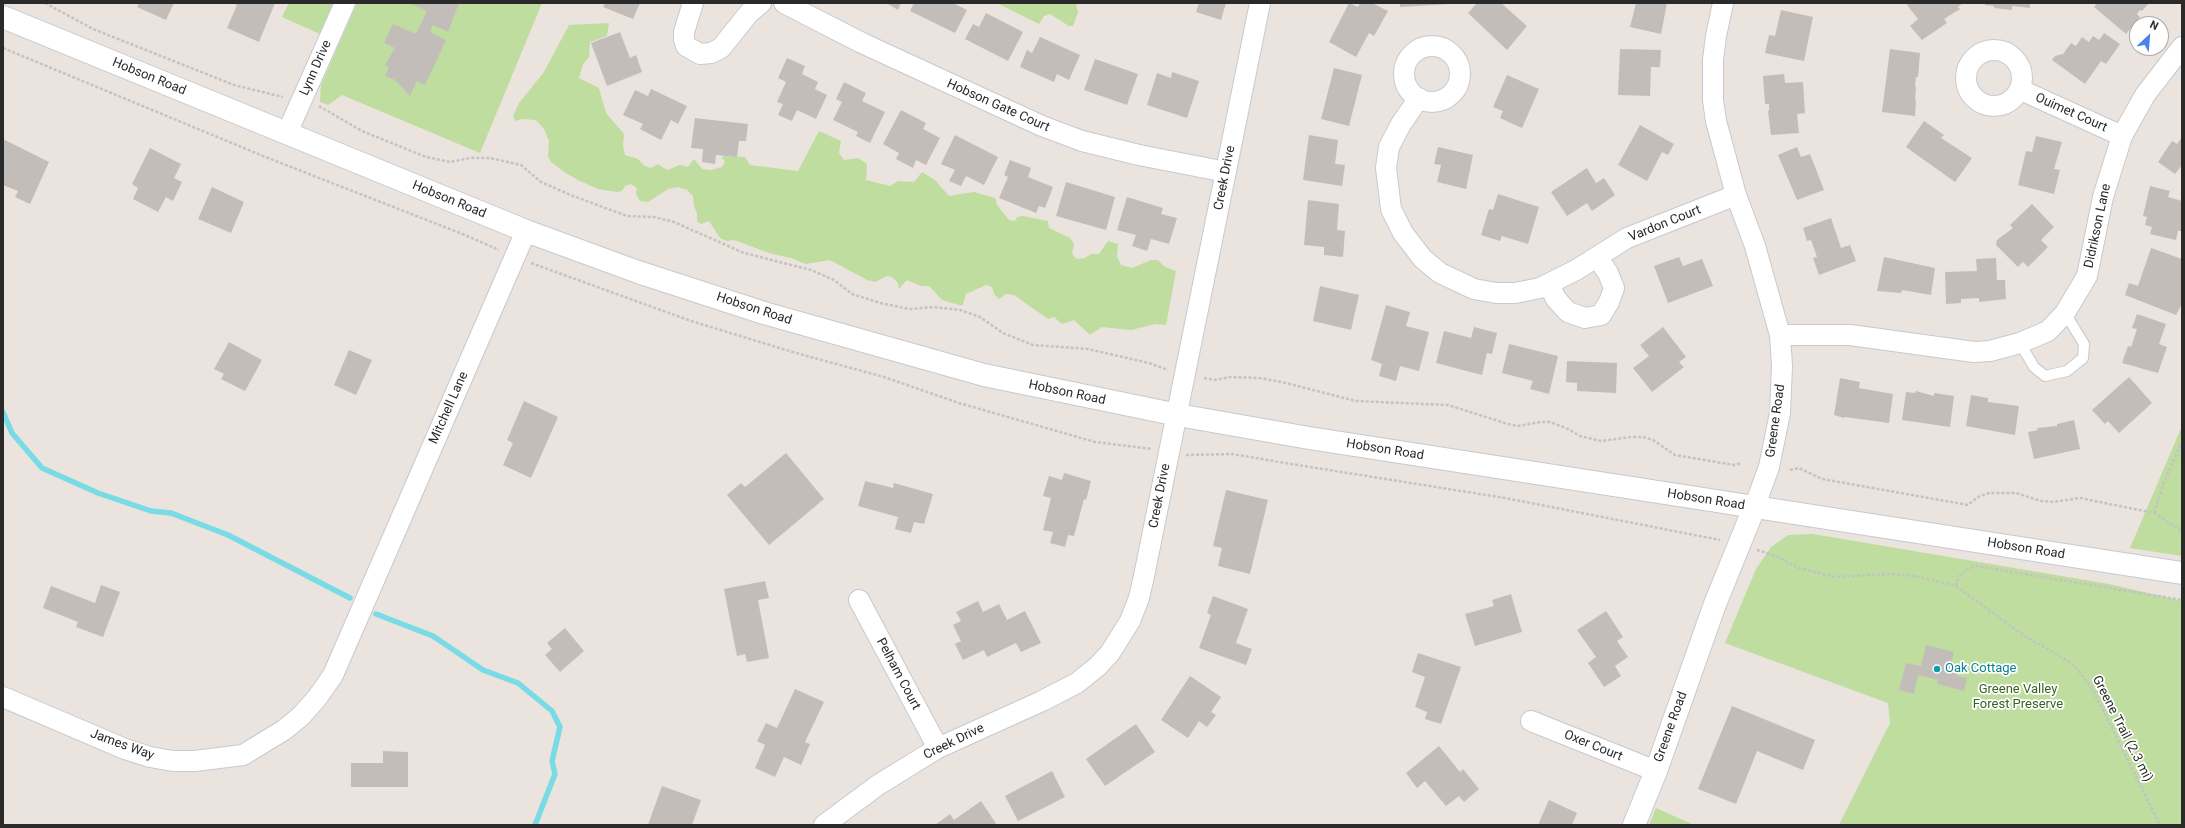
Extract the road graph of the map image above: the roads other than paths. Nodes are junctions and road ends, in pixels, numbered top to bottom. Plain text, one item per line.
1 (345, 3) edge
2 (693, 3) edge
3 (760, 3) edge
4 (784, 3) edge
5 (1260, 3) edge
6 (1723, 3) edge
7 (3, 17) edge
8 (2182, 47) edge
9 (2021, 90) dead end
10 (1419, 98) dead end
11 (287, 133) junction
12 (2122, 136) junction
13 (1226, 172) junction
14 (1736, 195) junction
15 (526, 231) junction
16 (1597, 257) junction
17 (1549, 284) junction
18 (2065, 313) junction
19 (1780, 335) junction
20 (2020, 343) junction
21 (1178, 415) junction
22 (1754, 508) junction
23 (2182, 573) edge
24 (372, 584) joint
25 (859, 600) dead end
26 (3, 697) edge
27 (1531, 721) dead end
28 (938, 748) junction
29 (1656, 771) junction
30 (824, 825) edge
31 (1634, 825) edge

1 - 11 street, Lynn Drive
2 - 3 street
4 - 13 street, Hobson Gate Court
5 - 13 street, Creek Drive
6 - 14 street, Greene Road
7 - 11 main road, Hobson Road
8 - 12 street, Didrikson Lane
9 - 12 street, Ouimet Court
10 - 17 street, Vardon Court
11 - 15 main road, Hobson Road
12 - 18 street, Didrikson Lane
13 - 21 street, Creek Drive
14 - 16 street, Vardon Court
14 - 19 street, Greene Road
15 - 21 main road, Hobson Road
15 - 24 street, Mitchell Lane
16 - 17 street, Vardon Court
16 - 17 street
18 - 20 street, Didrikson Lane
18 - 20 lane
19 - 20 street, Didrikson Lane
19 - 22 street, Greene Road
21 - 22 main road, Hobson Road
21 - 28 street, Creek Drive
22 - 23 main road, Hobson Road
22 - 29 main road, Greene Road
24 - 26 street, James Way
25 - 28 street, Pelham Court
27 - 29 street, Oxer Court
28 - 30 street, Creek Drive
29 - 31 main road, Greene Road

